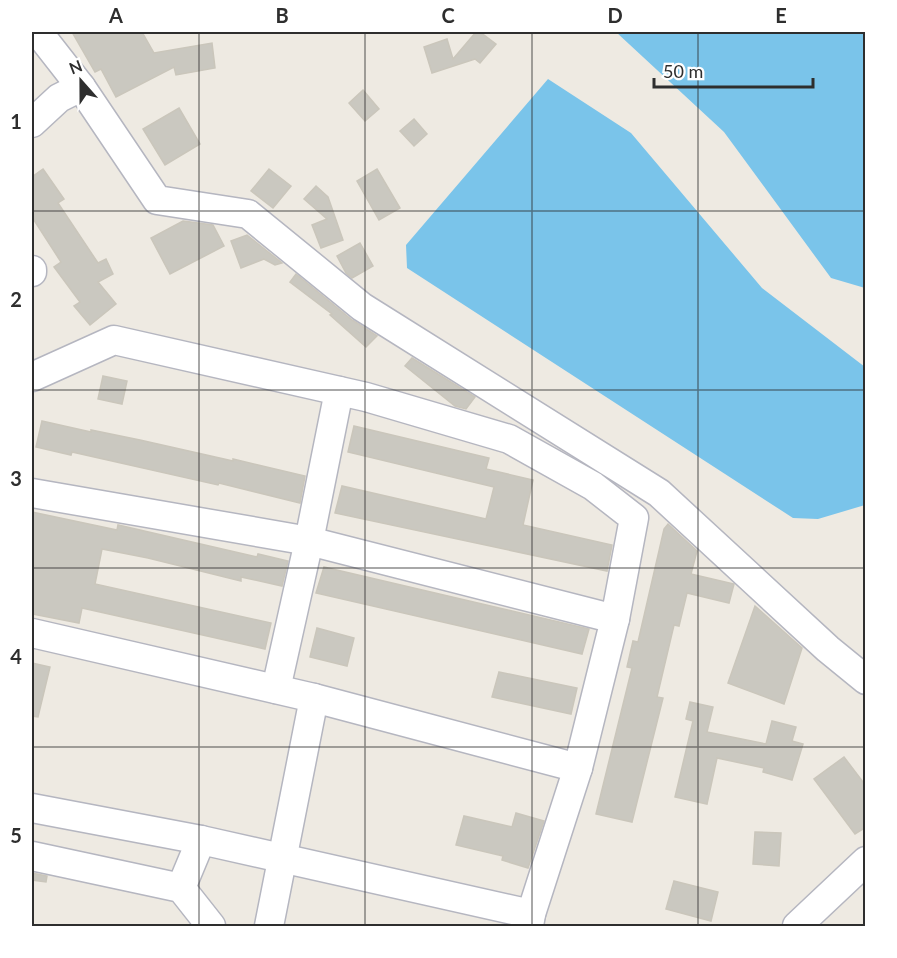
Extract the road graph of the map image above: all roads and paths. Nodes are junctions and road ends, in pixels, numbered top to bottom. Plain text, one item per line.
1 (38, 32) edge
2 (81, 87) junction
3 (32, 123) edge
4 (32, 377) edge
5 (339, 391) junction
6 (32, 494) edge
7 (309, 542) junction
8 (615, 619) junction
9 (32, 633) edge
10 (866, 680) edge
11 (276, 689) junction
12 (314, 698) junction
13 (578, 768) junction
14 (32, 808) edge
15 (201, 840) junction
16 (32, 856) edge
17 (283, 858) junction
18 (866, 861) edge
19 (181, 888) junction
20 (530, 920) edge
21 (802, 926) edge
22 (211, 927) edge
23 (269, 927) edge

1 - 2 street
2 - 3 street
2 - 10 street
4 - 5 street
5 - 7 street
5 - 8 street
6 - 7 street
7 - 8 street
7 - 11 street
8 - 13 street
9 - 11 street
11 - 12 street
12 - 13 street
12 - 17 street
13 - 20 street
14 - 15 street
15 - 17 street
15 - 19 street
16 - 19 street
17 - 20 street
17 - 23 street
18 - 21 street
19 - 22 street

